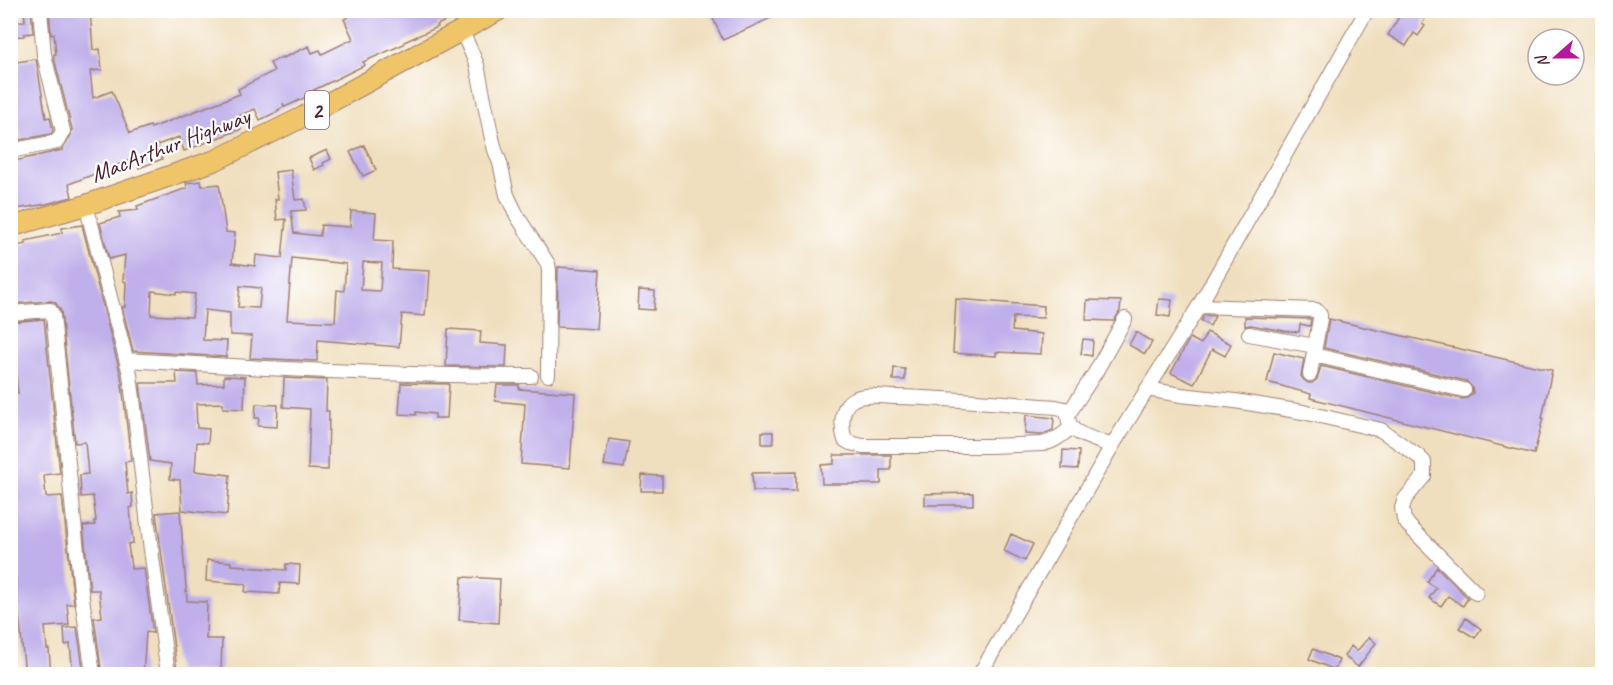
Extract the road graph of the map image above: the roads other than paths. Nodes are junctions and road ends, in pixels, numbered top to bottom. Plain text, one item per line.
1 (40, 10) edge
2 (1367, 10) edge
3 (496, 11) edge
4 (462, 31) junction
5 (10, 151) edge
6 (86, 205) junction
7 (10, 227) edge
8 (1199, 306) junction
9 (10, 313) edge
10 (1125, 319) dead end
11 (1249, 334) dead end
12 (1314, 350) junction
13 (127, 360) junction
14 (1310, 374) dead end
15 (548, 375) dead end
16 (531, 376) dead end
17 (1147, 389) junction
18 (1464, 390) dead end
19 (1070, 420) junction
20 (1112, 446) junction
21 (1476, 593) dead end
22 (93, 675) edge
23 (168, 675) edge
24 (980, 675) edge

1 - 5 street
2 - 8 street
3 - 4 highway, MacArthur Highway / 2
4 - 6 highway, MacArthur Highway / 2
4 - 15 street
6 - 7 highway, MacArthur Highway / 2
6 - 13 street
8 - 12 street
8 - 17 street
9 - 22 street
10 - 19 street
11 - 12 street
12 - 14 street
12 - 18 street
13 - 16 street
13 - 23 street
17 - 20 street
17 - 21 street
19 - 19 street
19 - 20 street
20 - 24 street

